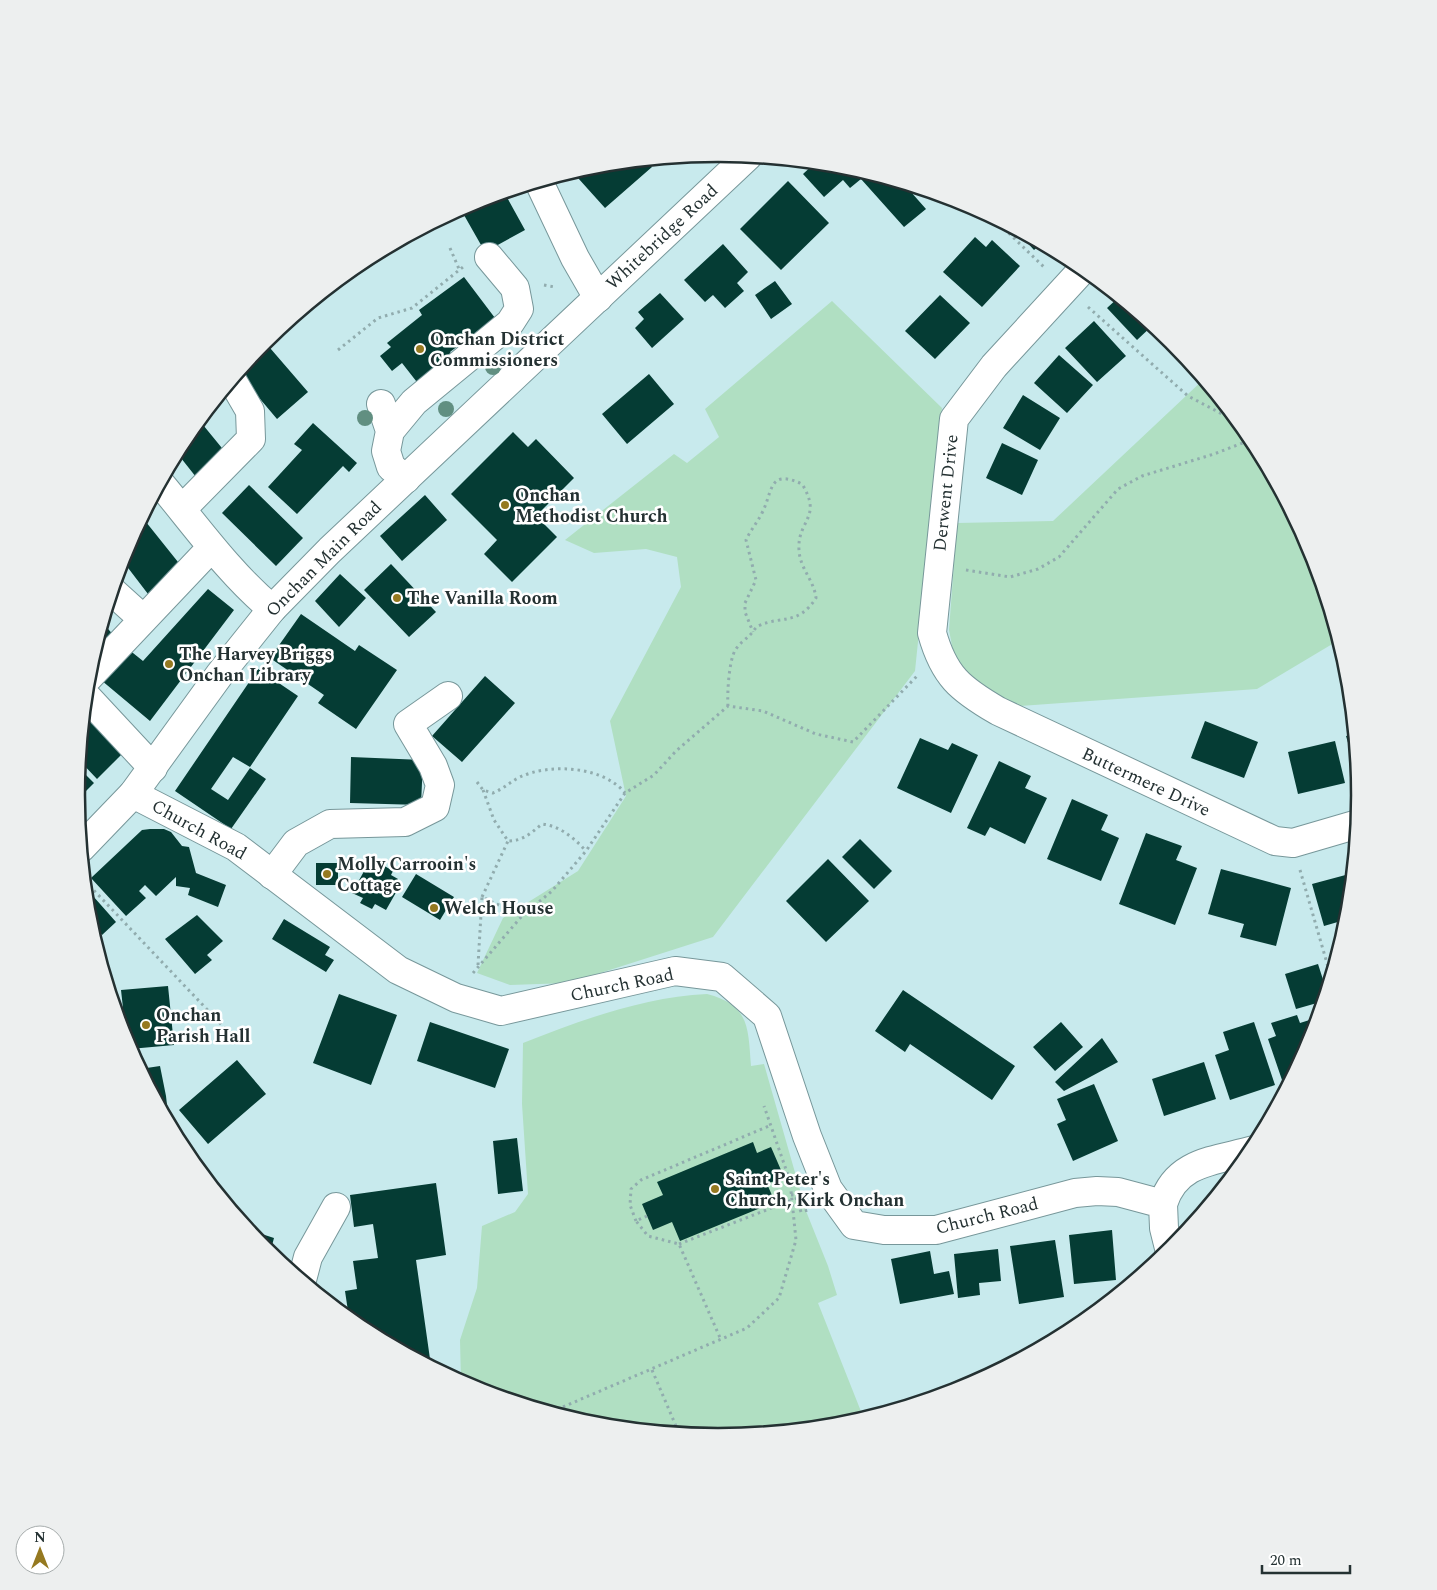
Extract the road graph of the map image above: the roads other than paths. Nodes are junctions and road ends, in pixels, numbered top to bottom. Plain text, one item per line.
1 (741, 163) edge
2 (541, 187) edge
3 (489, 257) road end
4 (1078, 274) edge
5 (598, 298) junction
6 (235, 385) edge
7 (381, 404) dead end
8 (390, 431) junction
9 (406, 479) junction
10 (164, 488) edge
11 (182, 509) junction
12 (212, 547) junction
13 (117, 597) edge
14 (272, 609) junction
15 (143, 619) junction
16 (944, 665) joint
17 (98, 667) edge
18 (448, 696) dead end
19 (92, 702) edge
20 (153, 768) junction
21 (133, 794) junction
22 (1351, 826) edge
23 (87, 843) edge
24 (272, 875) junction
25 (1240, 1154) edge
26 (1163, 1204) junction
27 (336, 1208) dead end
28 (1167, 1242) edge
29 (304, 1273) edge

1 - 5 main road, Whitebridge Road
2 - 5 main road
3 - 8 main road
4 - 16 main road, Derwent Drive
5 - 9 main road, Onchan Main Road
6 - 11 main road
7 - 8 main road
8 - 9 main road
9 - 14 main road, Onchan Main Road
10 - 11 main road
11 - 12 main road
12 - 14 main road
12 - 15 main road
13 - 15 main road
14 - 20 main road, Onchan Main Road
15 - 17 main road
16 - 22 main road, Buttermere Drive
18 - 24 main road
19 - 20 main road
20 - 21 main road, Onchan Main Road
21 - 23 main road, Onchan Main Road
21 - 24 main road, Church Road
24 - 26 main road, Church Road
25 - 26 main road
26 - 28 main road
27 - 29 main road

